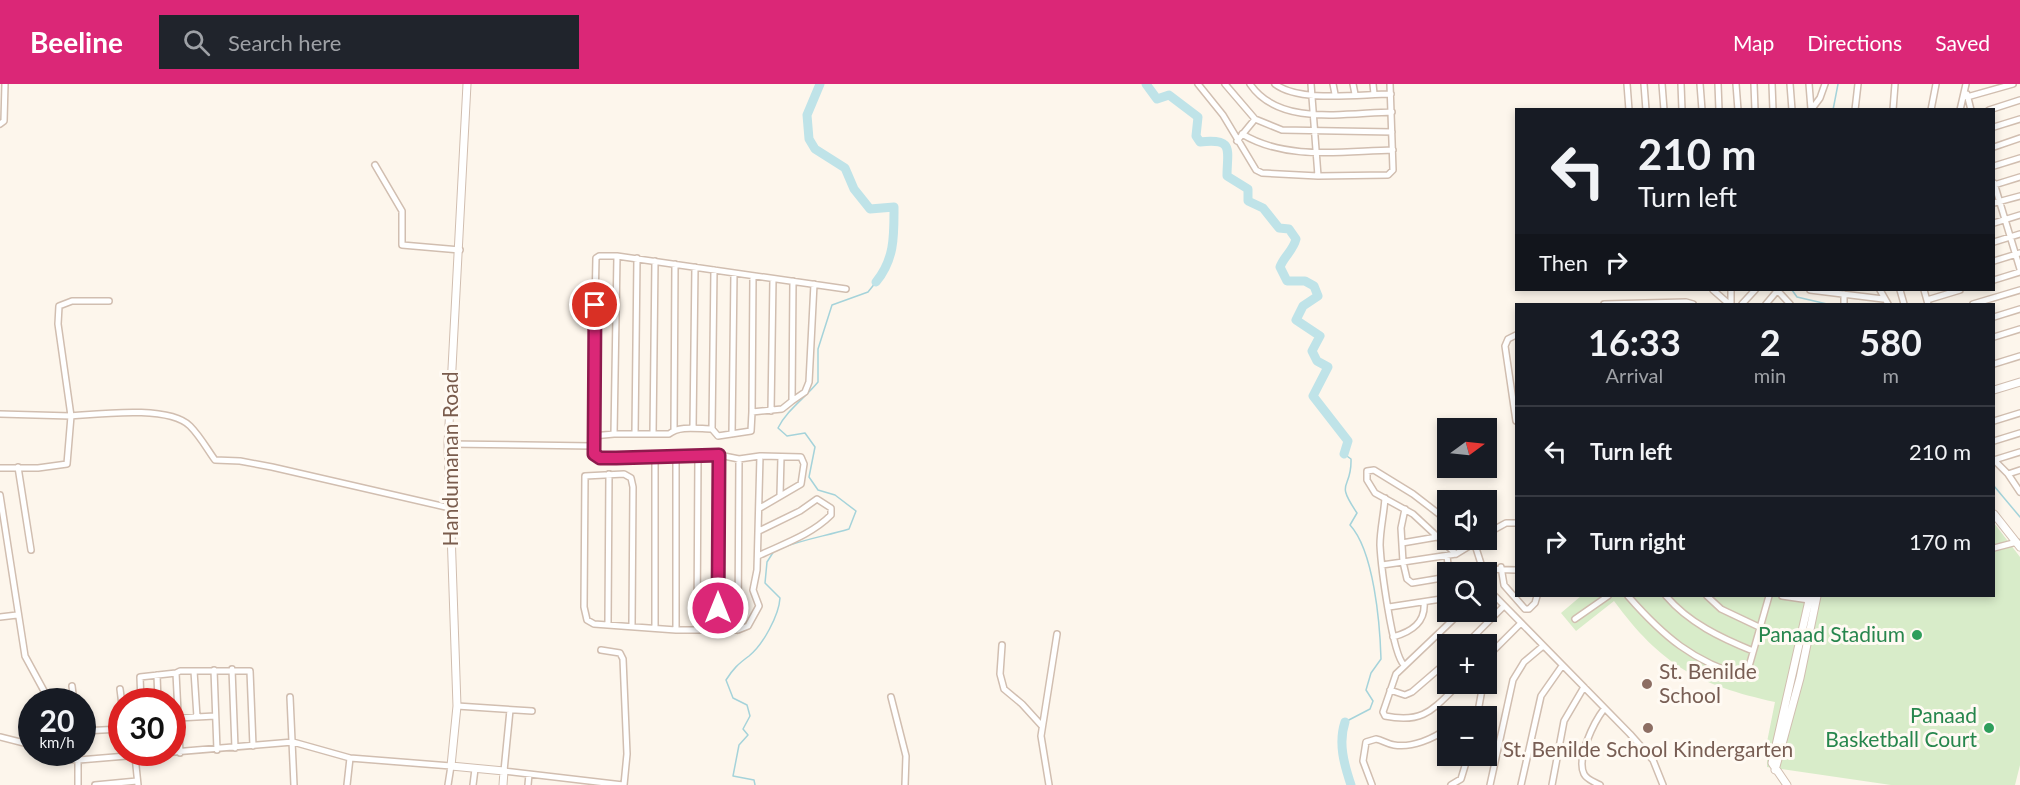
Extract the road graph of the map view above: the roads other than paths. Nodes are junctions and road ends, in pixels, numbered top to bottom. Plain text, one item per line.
1 (4, 84) edge
2 (467, 84) edge
3 (1198, 84) edge
4 (1225, 84) edge
5 (1250, 84) edge
6 (1275, 84) edge
7 (1311, 84) edge
8 (1334, 84) edge
9 (1353, 84) edge
10 (1372, 84) edge
11 (1390, 84) edge
12 (1627, 84) edge
13 (1644, 84) edge
14 (1662, 84) edge
15 (1681, 84) edge
16 (1700, 84) edge
17 (1718, 84) edge
18 (1736, 84) edge
19 (1754, 84) edge
20 (1772, 84) edge
21 (1790, 84) edge
22 (1809, 84) edge
23 (1825, 84) edge
24 (1858, 84) edge
25 (1895, 84) edge
26 (1936, 84) edge
27 (2013, 84) edge
28 (1965, 86) edge
29 (1335, 94) junction
30 (1355, 94) junction
31 (1374, 94) junction
32 (1391, 94) junction
33 (1312, 95) junction
34 (1967, 97) junction
35 (2020, 100) edge
36 (1629, 108) edge
37 (1646, 108) edge
38 (1664, 108) edge
39 (1683, 108) edge
40 (1702, 108) edge
41 (1719, 108) edge
42 (1738, 108) edge
43 (1755, 108) edge
44 (1773, 108) edge
45 (1792, 108) edge
46 (1811, 108) edge
47 (1812, 108) edge
48 (1855, 108) edge
49 (1893, 108) edge
50 (1931, 108) edge
51 (1960, 108) edge
52 (1970, 108) edge
53 (1995, 108) edge
54 (1392, 112) junction
55 (1314, 113) junction
56 (1255, 119) junction
57 (2020, 119) edge
58 (0, 124) edge
59 (1995, 127) edge
60 (1392, 132) junction
61 (1316, 133) junction
62 (1242, 134) junction
63 (2020, 138) edge
64 (1237, 141) junction
65 (1995, 147) edge
66 (1393, 150) junction
67 (1318, 152) junction
68 (2020, 158) edge
69 (375, 165) dead end
70 (1995, 166) edge
71 (1318, 176) junction
72 (2020, 177) edge
73 (1995, 184) edge
74 (2020, 195) edge
75 (1996, 203) edge
76 (2020, 214) edge
77 (2004, 219) junction
78 (1995, 223) edge
79 (2020, 234) edge
80 (2010, 237) junction
81 (1995, 242) edge
82 (460, 250) junction
83 (2018, 254) edge
84 (617, 255) junction
85 (637, 258) junction
86 (654, 261) junction
87 (1995, 261) edge
88 (675, 264) junction
89 (695, 267) junction
90 (714, 270) junction
91 (2020, 270) edge
92 (734, 273) junction
93 (753, 276) junction
94 (773, 279) junction
95 (1995, 280) edge
96 (793, 282) junction
97 (814, 284) junction
98 (846, 289) dead end
99 (2020, 290) edge
100 (1714, 291) edge
101 (1752, 291) edge
102 (1776, 291) edge
103 (1778, 291) edge
104 (1818, 291) edge
105 (1957, 291) edge
106 (1844, 294) junction
107 (109, 301) dead end
108 (1886, 302) edge
109 (1927, 302) edge
110 (1729, 303) edge
111 (1743, 303) edge
112 (1767, 303) edge
113 (1789, 303) edge
114 (1844, 303) edge
115 (1976, 303) edge
116 (2020, 309) edge
117 (1995, 317) edge
118 (2020, 329) edge
119 (1515, 336) edge
120 (1995, 337) edge
121 (2020, 356) edge
122 (1995, 364) edge
123 (1515, 365) edge
124 (1509, 368) junction
125 (2020, 382) edge
126 (1995, 390) edge
127 (792, 401) junction
128 (771, 411) junction
129 (752, 412) junction
130 (2020, 413) edge
131 (0, 414) edge
132 (1515, 414) edge
133 (71, 416) junction
134 (1995, 421) edge
135 (693, 428) junction
136 (712, 429) junction
137 (674, 430) junction
138 (635, 433) junction
139 (2020, 433) edge
140 (614, 434) junction
141 (653, 434) junction
142 (732, 434) junction
143 (593, 436) junction
144 (1995, 441) edge
145 (448, 444) junction
146 (592, 446) junction
147 (2020, 452) edge
148 (698, 455) junction
149 (719, 455) junction
150 (760, 456) junction
151 (781, 457) junction
152 (654, 458) junction
153 (676, 458) junction
154 (739, 459) junction
155 (1995, 460) edge
156 (1995, 461) edge
157 (18, 467) junction
158 (0, 468) edge
159 (2020, 470) edge
160 (609, 474) junction
161 (2008, 474) junction
162 (2020, 490) edge
163 (0, 495) edge
164 (780, 495) junction
165 (1385, 498) junction
166 (450, 508) junction
167 (760, 508) junction
168 (1405, 509) junction
169 (1437, 513) edge
170 (1995, 514) edge
171 (1515, 523) edge
172 (1497, 528) edge
173 (759, 531) junction
174 (1437, 537) joint
175 (1402, 543) junction
176 (2019, 544) edge
177 (1995, 548) edge
178 (31, 550) dead end
179 (1452, 550) edge
180 (1464, 550) edge
181 (1456, 554) junction
182 (758, 556) junction
183 (1447, 556) junction
184 (1403, 562) junction
185 (1447, 562) edge
186 (1382, 565) junction
187 (1501, 567) junction
188 (1497, 568) edge
189 (1515, 570) edge
190 (1437, 577) edge
191 (1537, 597) edge
192 (1607, 597) edge
193 (1629, 597) edge
194 (1667, 597) edge
195 (1708, 597) edge
196 (1769, 597) edge
197 (1817, 597) edge
198 (1809, 598) edge
199 (1497, 599) edge
200 (1437, 600) edge
201 (1424, 602) junction
202 (1504, 606) junction
203 (1389, 607) junction
204 (17, 615) junction
205 (0, 617) edge
206 (1575, 619) dead end
207 (1450, 622) edge
208 (608, 623) junction
209 (1520, 624) junction
210 (632, 625) junction
211 (1759, 627) junction
212 (655, 628) junction
213 (676, 630) junction
214 (697, 630) junction
215 (718, 630) junction
216 (738, 630) junction
217 (1056, 634) dead end
218 (1475, 634) edge
219 (1393, 637) junction
220 (1002, 645) dead end
221 (1543, 646) junction
222 (1497, 647) edge
223 (601, 650) dead end
224 (1753, 651) junction
225 (1404, 664) junction
226 (1562, 666) junction
227 (232, 669) junction
228 (214, 670) junction
229 (1437, 670) edge
230 (194, 671) junction
231 (176, 673) junction
232 (157, 675) junction
233 (1584, 687) junction
234 (42, 688) edge
235 (140, 688) edge
236 (157, 688) edge
237 (177, 688) edge
238 (1390, 690) junction
239 (1448, 694) edge
240 (290, 697) dead end
241 (891, 697) dead end
242 (457, 706) junction
243 (1604, 709) junction
244 (510, 710) junction
245 (532, 711) dead end
246 (215, 716) junction
247 (197, 717) junction
248 (186, 718) edge
249 (1042, 726) junction
250 (1437, 735) edge
251 (0, 737) edge
252 (18, 742) edge
253 (292, 742) junction
254 (254, 746) junction
255 (235, 748) junction
256 (217, 750) junction
257 (1497, 752) edge
258 (186, 753) edge
259 (350, 758) junction
260 (79, 766) edge
261 (136, 766) edge
262 (451, 766) junction
263 (1465, 766) edge
264 (1494, 766) edge
265 (475, 769) junction
266 (1775, 770) junction
267 (504, 771) junction
268 (530, 774) junction
269 (551, 776) junction
270 (573, 782) edge
271 (138, 783) edge
272 (592, 783) edge
273 (614, 784) edge
274 (78, 785) edge
275 (95, 785) edge
276 (294, 785) edge
277 (347, 785) edge
278 (448, 785) edge
279 (473, 785) edge
280 (503, 785) edge
281 (528, 785) edge
282 (550, 785) edge
283 (624, 785) edge
284 (905, 785) edge
285 (1049, 785) edge
286 (1372, 785) edge
287 (1451, 785) edge
288 (1490, 785) edge
289 (1521, 785) edge
290 (1552, 785) edge
291 (1600, 785) edge
292 (1663, 785) edge
293 (1787, 785) edge

1 - 58 street
2 - 82 street, Handumanan Road
3 - 64 street
4 - 56 street
5 - 55 street
6 - 33 street
7 - 33 street
8 - 29 street
9 - 30 street
10 - 31 street
11 - 32 street
12 - 36 street
13 - 37 street
14 - 38 street
15 - 39 street
16 - 40 street
17 - 41 street
18 - 42 street
19 - 43 street
20 - 44 street
21 - 45 street
22 - 46 street
23 - 47 street
24 - 48 street
25 - 49 street
26 - 50 street
27 - 34 street
28 - 34 street
28 - 51 street
29 - 30 street
29 - 33 street
30 - 31 street
31 - 32 street
32 - 54 street
33 - 55 street
34 - 52 street
35 - 53 street
54 - 55 street
54 - 60 street
55 - 61 street
56 - 61 street
56 - 62 street
57 - 59 street
60 - 61 street
60 - 66 street
61 - 67 street
62 - 64 street
62 - 67 street
63 - 65 street
64 - 71 street
66 - 67 street
66 - 71 street
67 - 71 street
68 - 70 street
69 - 82 street
72 - 73 street
74 - 75 street
75 - 77 street
76 - 77 street
77 - 78 street
77 - 80 street
79 - 80 street
80 - 81 street
80 - 83 street
82 - 145 street, Handumanan Road
83 - 87 street
83 - 91 street
84 - 85 street
84 - 140 street
84 - 143 street
85 - 86 street
85 - 138 street
86 - 88 street
86 - 141 street
88 - 89 street
88 - 137 street
89 - 90 street
89 - 135 street
90 - 92 street
90 - 136 street
91 - 95 street
92 - 93 street
92 - 142 street
93 - 94 street
93 - 129 street
94 - 96 street
94 - 128 street
96 - 97 street
96 - 127 street
97 - 98 street
97 - 127 street
99 - 115 street
100 - 110 street
101 - 111 street
102 - 112 street
103 - 113 street
104 - 106 street
105 - 109 street
106 - 108 street
106 - 114 street
107 - 133 street
116 - 117 street
118 - 120 street
119 - 124 street
121 - 122 street
123 - 124 street
124 - 132 street
125 - 126 street
127 - 128 street
128 - 129 street
129 - 142 street
130 - 134 street
131 - 133 street
133 - 157 street
133 - 166 street
135 - 136 street
135 - 137 street
136 - 142 street
137 - 141 street
138 - 140 street
138 - 141 street
139 - 144 street
140 - 143 street
143 - 146 street
145 - 146 street
145 - 166 street, Handumanan Road
146 - 152 street
147 - 155 street
148 - 149 street
148 - 153 street
148 - 214 street
149 - 154 street
149 - 215 street
150 - 151 street
150 - 154 street
150 - 167 street
151 - 164 street
151 - 164 street
152 - 153 street
152 - 212 street
153 - 213 street
154 - 216 street
156 - 161 street
157 - 158 street
157 - 178 street
159 - 161 street
160 - 208 street
160 - 208 street
160 - 210 street
161 - 162 street
163 - 204 street
164 - 167 street
165 - 168 street
165 - 169 street
165 - 186 street
166 - 242 street, Handumanan Road
167 - 173 street
168 - 174 street
168 - 175 street
170 - 176 street
171 - 172 street
173 - 182 street
173 - 182 street
174 - 175 street
175 - 184 street
176 - 177 street
179 - 181 street
180 - 181 street
181 - 183 street
182 - 216 street
183 - 184 street
183 - 185 street
184 - 186 street
184 - 190 street
186 - 203 street
187 - 188 street
187 - 189 street
187 - 191 street
192 - 206 street
193 - 224 street
194 - 224 street
195 - 211 street
196 - 211 street
197 - 266 street
198 - 266 street
199 - 202 street
200 - 201 street
201 - 203 street
201 - 219 street
202 - 209 street
202 - 218 street
203 - 219 street
204 - 205 street
204 - 234 street
207 - 225 street
208 - 210 street
209 - 221 street
209 - 222 street
210 - 212 street
211 - 224 street
212 - 213 street
213 - 214 street
214 - 215 street
215 - 216 street
217 - 249 street
219 - 225 street
220 - 249 street
221 - 226 street
221 - 257 street
223 - 283 street
225 - 238 street
226 - 233 street
226 - 289 street
227 - 228 street
227 - 254 street
227 - 255 street
228 - 230 street
228 - 246 street
229 - 238 street
230 - 231 street
230 - 247 street
231 - 232 street
231 - 237 street
232 - 235 street
232 - 236 street
233 - 243 street
233 - 290 street
238 - 239 street
240 - 253 street
241 - 284 street
242 - 244 street
242 - 262 street, Handumanan Road
243 - 291 street
243 - 292 street
244 - 245 street
244 - 267 street
246 - 247 street
246 - 256 street
247 - 248 street
249 - 285 street
250 - 286 street
251 - 252 street
253 - 254 street
253 - 259 street
253 - 276 street
254 - 255 street
255 - 256 street
256 - 258 street
259 - 262 street
259 - 277 street
260 - 274 street
261 - 271 street
262 - 265 street
262 - 278 street
263 - 287 street
264 - 288 street
265 - 267 street
265 - 279 street
266 - 293 street
267 - 268 street
267 - 280 street
268 - 269 street
268 - 281 street
269 - 270 street
269 - 282 street
270 - 272 street
271 - 275 street
272 - 273 street
273 - 283 street

